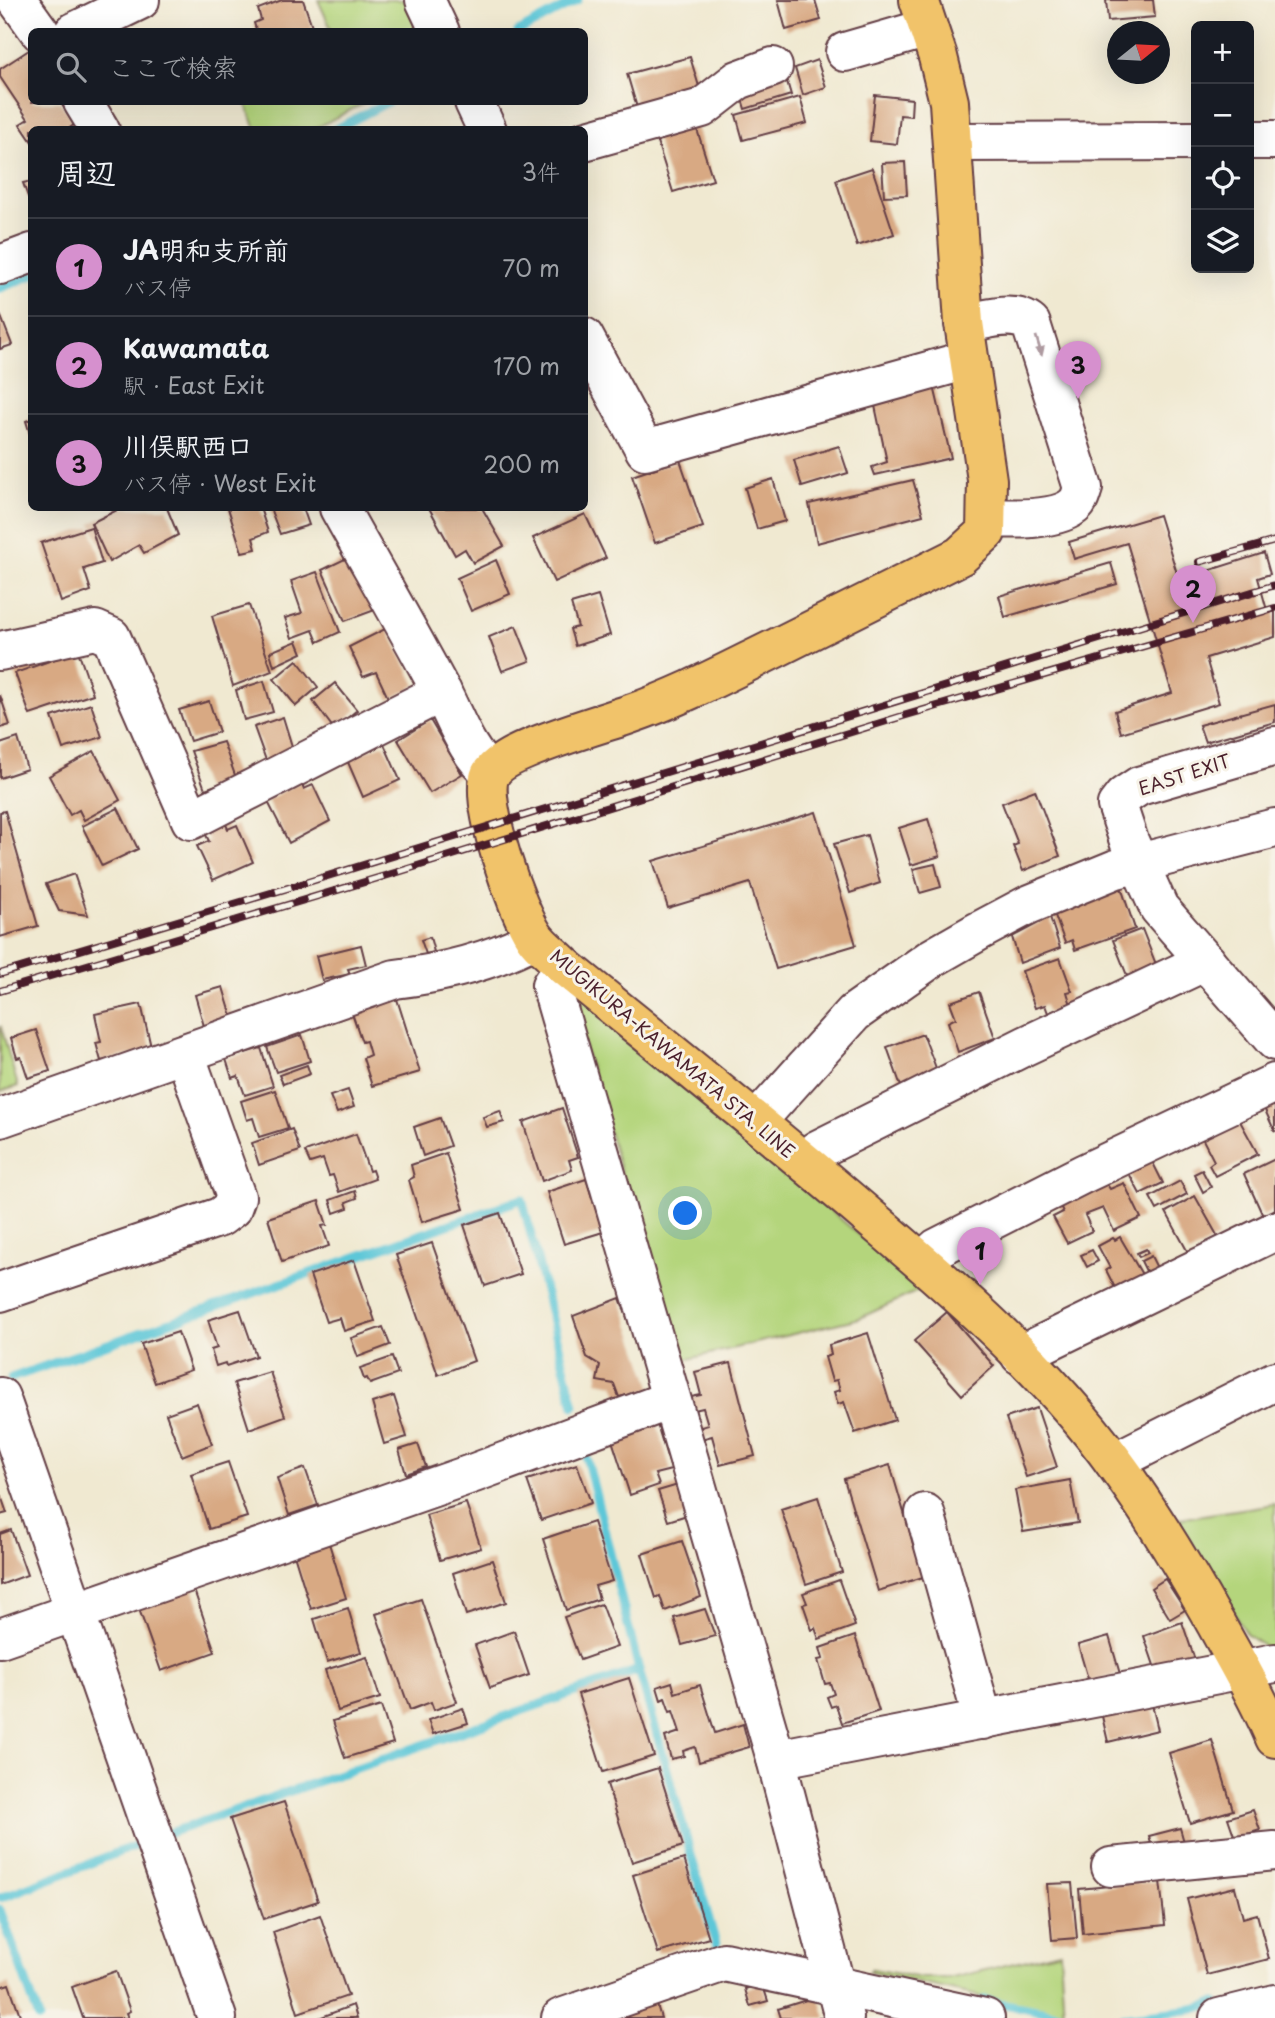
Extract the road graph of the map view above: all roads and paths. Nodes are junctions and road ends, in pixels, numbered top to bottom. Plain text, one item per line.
1 (17, 0) edge
2 (141, 0) edge
3 (425, 0) edge
4 (923, 14) edge
5 (37, 28) edge
6 (82, 28) edge
7 (438, 28) edge
8 (845, 52) dead end
9 (773, 67) dead end
10 (85, 105) edge
11 (475, 105) edge
12 (98, 126) edge
13 (485, 126) edge
14 (588, 140) edge
15 (1275, 140) edge
16 (1191, 141) edge
17 (1254, 141) edge
18 (952, 142) junction
19 (28, 254) edge
20 (0, 265) edge
21 (964, 323) junction
22 (588, 347) edge
23 (968, 360) junction
24 (341, 511) edge
25 (988, 518) junction
26 (1, 647) edge
27 (442, 692) junction
28 (1275, 746) edge
29 (491, 774) junction
30 (1275, 828) edge
31 (1139, 862) junction
32 (535, 938) junction
33 (1206, 961) junction
34 (564, 966) junction
35 (1275, 1041) edge
36 (185, 1054) junction
37 (1275, 1083) edge
38 (0, 1118) edge
39 (756, 1122) junction
40 (807, 1164) junction
41 (1275, 1231) edge
42 (922, 1262) junction
43 (0, 1292) edge
44 (1020, 1355) junction
45 (1275, 1381) edge
46 (0, 1397) edge
47 (670, 1400) junction
48 (1114, 1462) junction
49 (925, 1513) dead end
50 (74, 1613) junction
51 (0, 1638) edge
52 (1258, 1666) edge
53 (983, 1720) junction
54 (1275, 1738) edge
55 (776, 1759) junction
56 (1275, 1851) edge
57 (1111, 1867) dead end
58 (840, 2002) edge
59 (1275, 2004) edge
60 (217, 2018) edge
61 (561, 2018) edge
62 (985, 2018) edge
63 (1219, 2018) edge

1 - 5 street
2 - 6 street
3 - 7 street
4 - 8 street
4 - 18 main road
9 - 14 street
10 - 12 street
11 - 13 street
15 - 17 street
16 - 18 street
18 - 21 main road
19 - 20 street
21 - 23 main road
21 -> 25 street
22 - 23 street
23 - 25 main road
24 - 27 street
25 - 29 main road
26 - 27 street
27 - 29 street
28 - 31 street, EAST EXIT
29 - 32 main road, MUGIKURA-KAWAMATA STA. LINE
30 - 31 street
31 - 33 street
31 - 39 street
32 - 34 main road, MUGIKURA-KAWAMATA STA. LINE
32 - 36 street
33 - 35 street
33 - 40 street
34 - 39 main road, MUGIKURA-KAWAMATA STA. LINE
34 - 47 street
36 - 38 street
36 - 43 street
37 - 42 street
39 - 40 main road, MUGIKURA-KAWAMATA STA. LINE
40 - 42 main road, MUGIKURA-KAWAMATA STA. LINE
41 - 44 street
42 - 44 main road, MUGIKURA-KAWAMATA STA. LINE
44 - 48 main road, MUGIKURA-KAWAMATA STA. LINE
45 - 48 street
46 - 50 street
47 - 50 street
47 - 55 street
48 - 52 main road, MUGIKURA-KAWAMATA STA. LINE
49 - 53 street
50 - 51 street
50 - 60 street
52 - 53 street
52 - 54 main road, MUGIKURA-KAWAMATA STA. LINE
53 - 55 street
55 - 58 street
56 - 57 street
58 - 61 street
58 - 62 street
59 - 63 street

